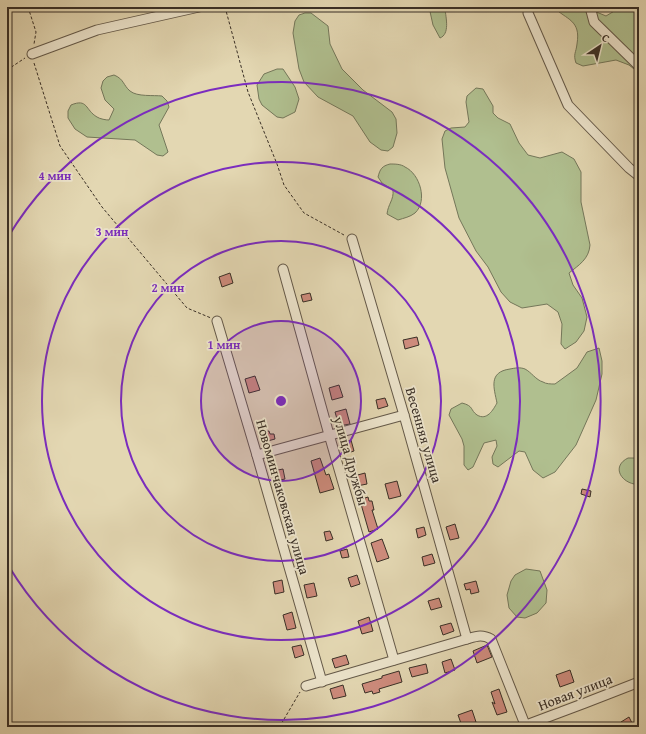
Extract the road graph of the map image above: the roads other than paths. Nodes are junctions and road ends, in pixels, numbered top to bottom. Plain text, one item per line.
1 (199, 7) edge
2 (590, 7) edge
3 (528, 13) dead end
4 (32, 54) road end
5 (639, 66) edge
6 (639, 176) edge
7 (352, 239) road end
8 (283, 269) dead end
9 (217, 321) road end
10 (404, 415) junction
11 (329, 435) junction
12 (257, 455) junction
13 (467, 639) junction
14 (394, 660) junction
15 (322, 682) junction
16 (639, 682) edge
17 (306, 686) road end
18 (524, 727) edge

1 - 4 street
2 - 5 street
3 - 6 street
7 - 10 street, Весенняя улица
8 - 11 street, улица Дружбы
9 - 12 street, Новоминчаковская улица
10 - 11 street
10 - 13 street, Весенняя улица
11 - 12 street
11 - 14 street, улица Дружбы
12 - 15 street, Новоминчаковская улица
13 - 14 street
13 - 18 street
14 - 15 street
15 - 17 street
16 - 18 street, Новая улица

